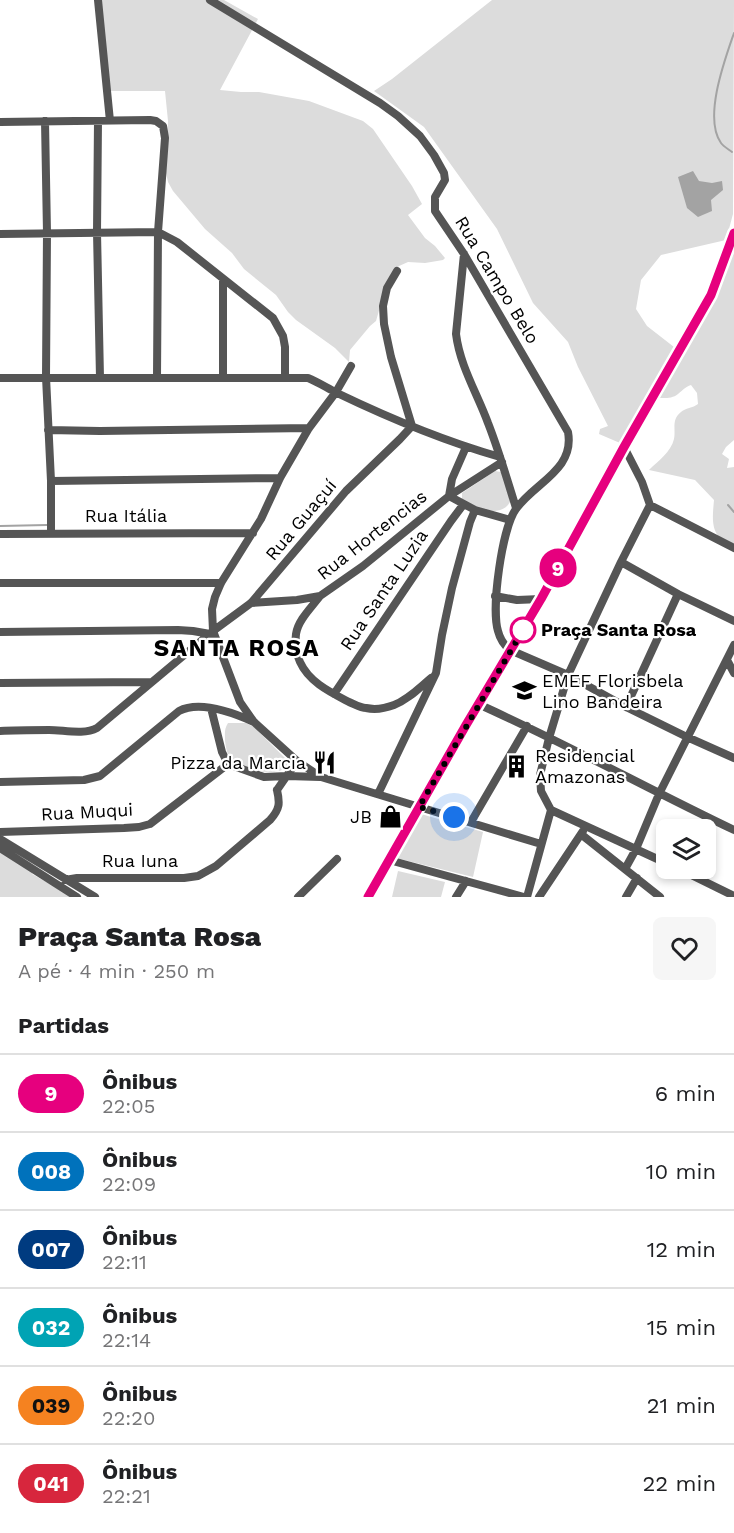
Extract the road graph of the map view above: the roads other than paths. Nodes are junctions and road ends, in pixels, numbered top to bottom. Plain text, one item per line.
1 (98, 0) edge
2 (210, 0) edge
3 (45, 121) junction
4 (99, 121) junction
5 (110, 121) junction
6 (0, 122) edge
7 (97, 232) junction
8 (158, 232) junction
9 (47, 233) junction
10 (734, 233) edge
11 (0, 234) edge
12 (464, 254) junction
13 (397, 271) dead end
14 (223, 279) junction
15 (351, 366) dead end
16 (46, 377) junction
17 (0, 378) edge
18 (100, 378) junction
19 (157, 378) junction
20 (223, 378) junction
21 (285, 378) junction
22 (336, 392) junction
23 (412, 426) junction
24 (309, 428) junction
25 (48, 430) junction
26 (466, 447) junction
27 (624, 447) junction
28 (501, 459) junction
29 (280, 478) junction
30 (51, 481) junction
31 (449, 496) junction
32 (463, 505) junction
33 (650, 505) junction
34 (516, 508) junction
35 (475, 510) junction
36 (510, 520) junction
37 (51, 533) junction
38 (252, 533) junction
39 (0, 534) edge
40 (734, 548) edge
41 (621, 562) junction
42 (0, 583) edge
43 (221, 583) junction
44 (678, 594) junction
45 (320, 596) junction
46 (495, 596) junction
47 (541, 599) junction
48 (251, 603) junction
49 (734, 621) edge
50 (0, 632) edge
51 (211, 632) junction
52 (734, 645) edge
53 (510, 650) junction
54 (727, 660) junction
55 (436, 673) junction
56 (734, 673) edge
57 (568, 675) junction
58 (151, 682) junction
59 (0, 683) edge
60 (334, 694) junction
61 (240, 702) junction
62 (478, 704) junction
63 (626, 707) junction
64 (211, 708) junction
65 (234, 714) junction
66 (254, 722) junction
67 (216, 725) junction
68 (527, 726) junction
69 (0, 731) edge
70 (687, 737) junction
71 (549, 738) junction
72 (734, 758) edge
73 (297, 761) junction
74 (228, 764) junction
75 (287, 776) junction
76 (264, 777) junction
77 (321, 777) junction
78 (0, 782) edge
79 (277, 790) junction
80 (378, 794) junction
81 (659, 794) junction
82 (419, 807) junction
83 (551, 810) junction
84 (471, 822) junction
85 (586, 825) junction
86 (734, 830) edge
87 (0, 832) edge
88 (582, 835) junction
89 (0, 839) edge
90 (541, 844) junction
91 (0, 848) edge
92 (636, 849) junction
93 (656, 858) edge
94 (337, 859) dead end
95 (389, 860) junction
96 (625, 869) junction
97 (637, 878) junction
98 (698, 879) edge
99 (65, 880) junction
100 (466, 881) junction
101 (734, 885) edge
102 (730, 896) edge
103 (77, 897) edge
104 (95, 897) edge
105 (298, 897) edge
106 (368, 897) edge
107 (456, 897) edge
108 (525, 897) edge
109 (539, 897) edge
110 (626, 897) edge
111 (660, 897) edge

1 - 5 street
2 - 12 street, Rua Campo Belo
3 - 4 street
3 - 6 street
3 - 9 street
4 - 5 street
4 - 7 street
5 - 8 street
7 - 8 street
7 - 9 street
7 - 18 street
8 - 14 street
8 - 19 street
9 - 11 street
9 - 16 street
10 - 27 main road
12 - 28 street
12 - 34 street, Rua Campo Belo
13 - 23 street
14 - 20 street
14 - 21 street
15 - 22 street
16 - 17 street
16 - 18 street
16 - 25 street
18 - 19 street
19 - 20 street
20 - 21 street
21 - 22 street
22 - 23 street
22 - 24 street
23 - 26 street
23 - 48 street, Rua Guaçuí
24 - 25 street
24 - 29 street
25 - 30 street
26 - 28 street
26 - 31 street
27 - 33 street
27 - 47 main road
28 - 31 street, Rua Hortencias
28 - 34 street
29 - 30 street
29 - 38 street
30 - 37 street
31 - 32 street
31 - 45 street, Rua Hortencias
32 - 35 street
32 - 60 street, Rua Santa Luzia
33 - 40 street
33 - 41 street
34 - 36 street, Rua Campo Belo
35 - 36 street
35 - 55 street
36 - 46 street, Rua Campo Belo
37 - 38 street, Rua Itália
37 - 39 street, Rua Itália
38 - 43 street
41 - 44 street
41 - 57 street
42 - 43 street
43 - 51 street
44 - 49 street
44 - 63 street
45 - 48 street, Rua Hortencias
45 - 60 street
46 - 47 street
46 - 53 street, Rua Campo Belo
47 - 53 main road
48 - 51 street, Rua Guaçuí
50 - 51 street
51 - 58 street, Rua Guaçuí
51 - 61 street
52 - 54 street
53 - 57 street
53 - 62 main road
54 - 56 street
54 - 70 street
55 - 60 street
55 - 80 street
57 - 63 street
57 - 71 street
58 - 59 street
58 - 69 street, Rua Guaçuí
61 - 65 street
61 - 66 street
62 - 68 street
62 - 82 main road
63 - 70 street
64 - 65 street
64 - 67 street
64 - 78 street
65 - 66 street
65 - 67 street
66 - 73 street
67 - 74 street
68 - 71 street
68 - 84 street
70 - 72 street
70 - 81 street
71 - 81 street
71 - 83 street
73 - 75 street
73 - 77 street
74 - 76 street
74 - 87 street, Rua Muqui
75 - 76 street
75 - 77 street
75 - 79 street
76 - 79 street
77 - 80 street
79 - 99 street, Rua Iuna
80 - 82 street
81 - 86 street
81 - 92 street
82 - 84 street
82 - 95 main road
83 - 85 street
83 - 90 street
84 - 90 street
85 - 88 street
85 - 92 street
88 - 96 street
88 - 109 street
89 - 99 street
90 - 108 street
91 - 103 street
92 - 93 street
92 - 96 street
94 - 105 street
95 - 100 street
95 - 106 main road
96 - 97 street
97 - 110 street
97 - 111 street
98 - 102 street
99 - 104 street
100 - 107 street
100 - 108 street
101 - 102 street

